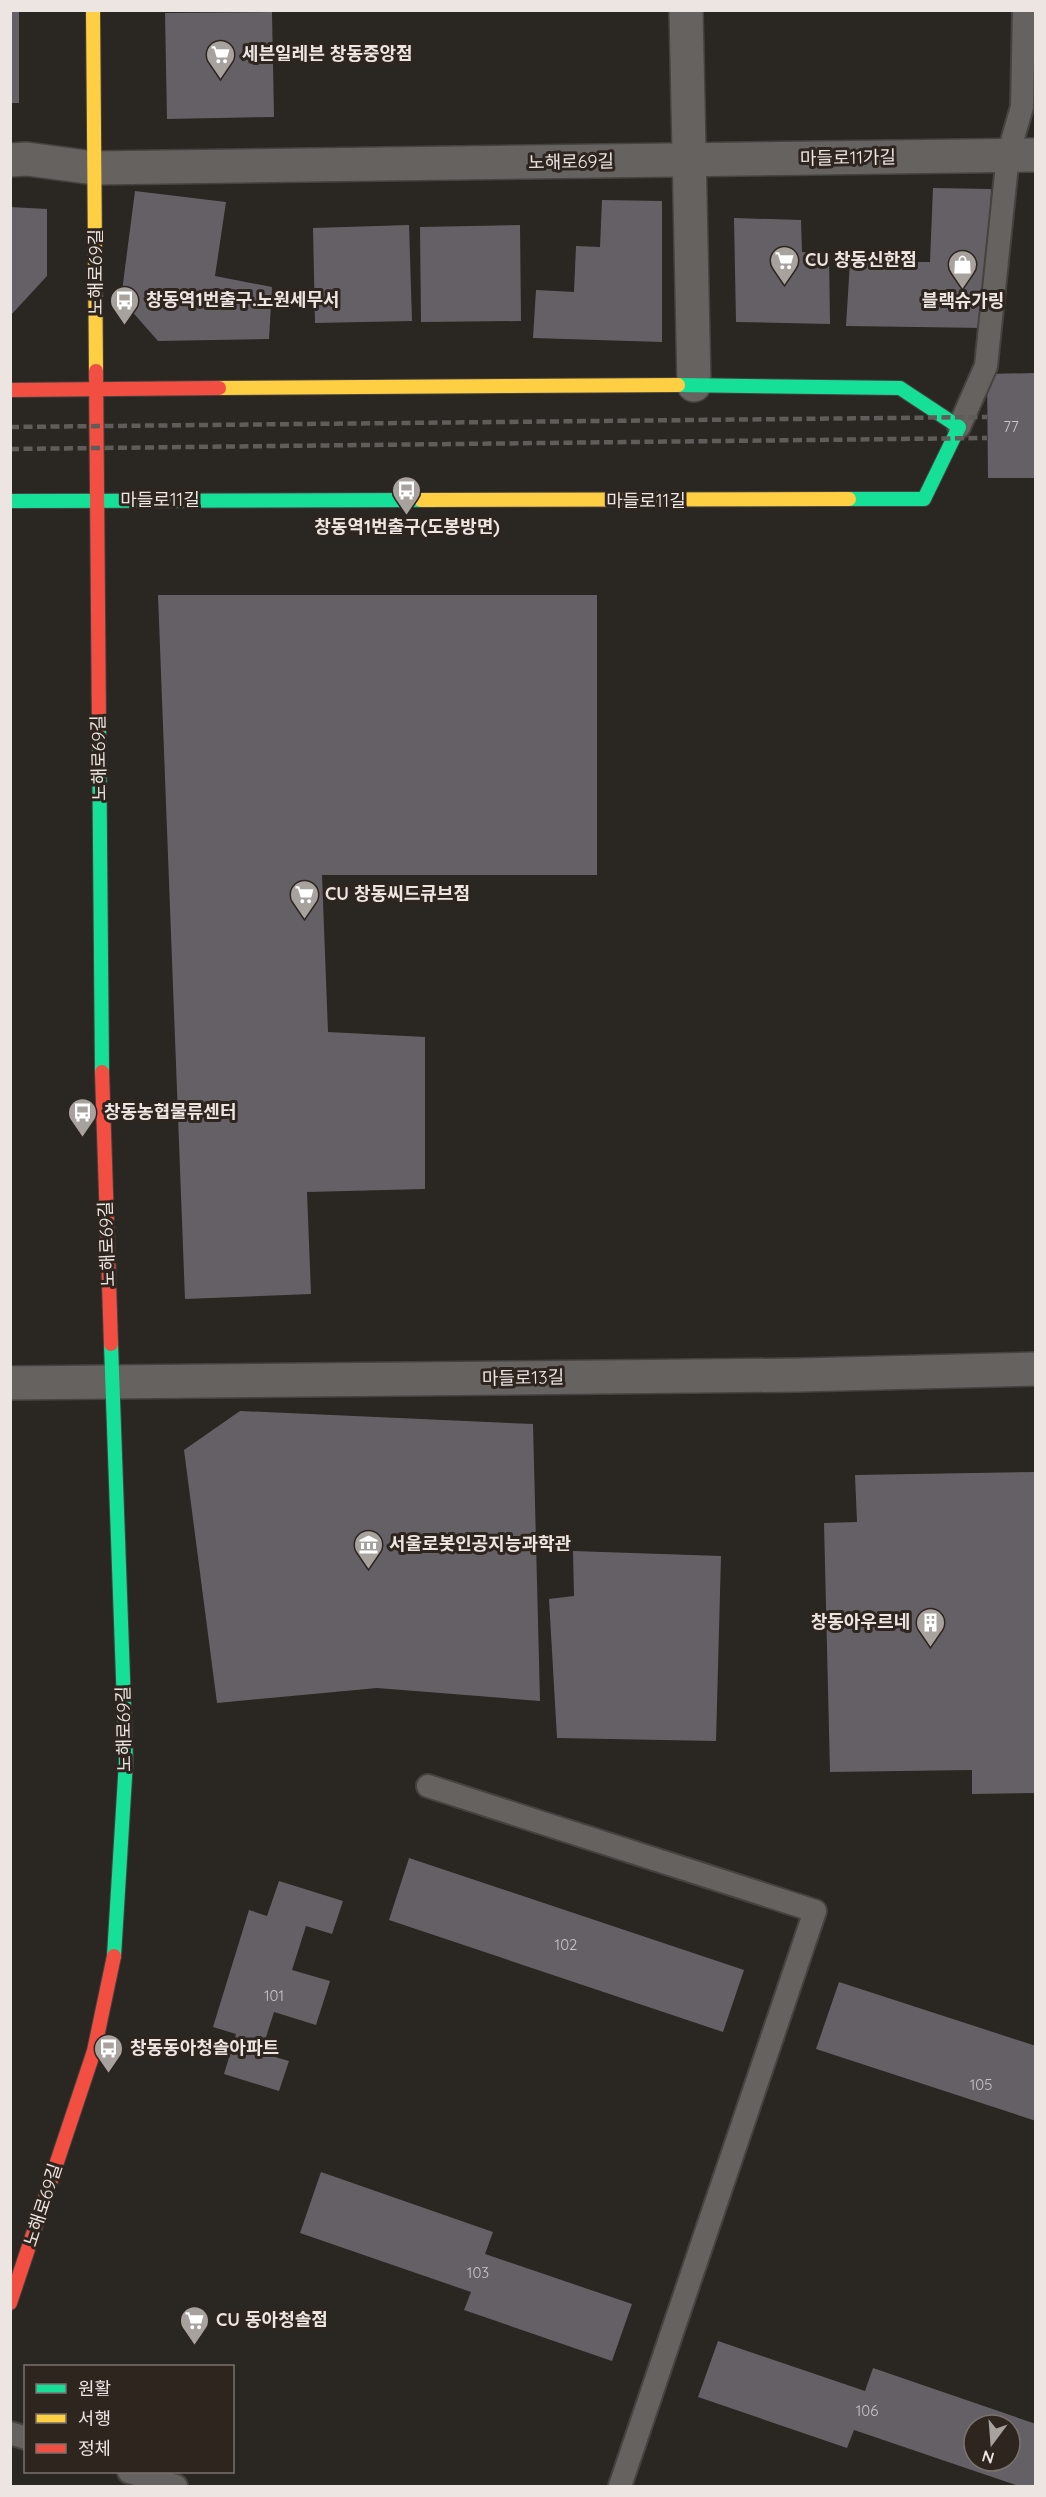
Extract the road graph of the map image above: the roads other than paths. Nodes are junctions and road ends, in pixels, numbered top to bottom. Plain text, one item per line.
1 (93, 10) edge
2 (686, 10) edge
3 (1024, 10) edge
4 (1022, 155) edge
5 (10, 160) edge
6 (688, 160) junction
7 (94, 168) junction
8 (694, 385) junction
9 (96, 389) junction
10 (10, 390) edge
11 (959, 427) junction
12 (97, 500) junction
13 (10, 501) edge
14 (1035, 1369) edge
15 (10, 1383) edge
16 (112, 1383) junction
17 (428, 1786) dead end
18 (10, 2303) edge
19 (132, 2473) edge
20 (176, 2487) edge
21 (620, 2487) edge

1 - 7 main road, 노해로69길
2 - 6 street
3 - 4 lane
4 - 6 street, 마들로11가길
4 - 11 lane
5 - 7 street, 노해로69길
6 - 7 street, 노해로69길
6 - 8 street
7 - 9 main road, 노해로69길
8 - 9 main road
8 - 11 main road
9 - 10 main road
9 - 12 main road, 노해로69길
11 - 12 main road, 마들로11길
12 - 13 main road, 마들로11길
12 - 16 main road, 노해로69길
14 - 16 street, 마들로13길
15 - 16 street, 마들로13길
16 - 18 main road, 노해로69길
17 - 21 lane
19 - 20 lane

